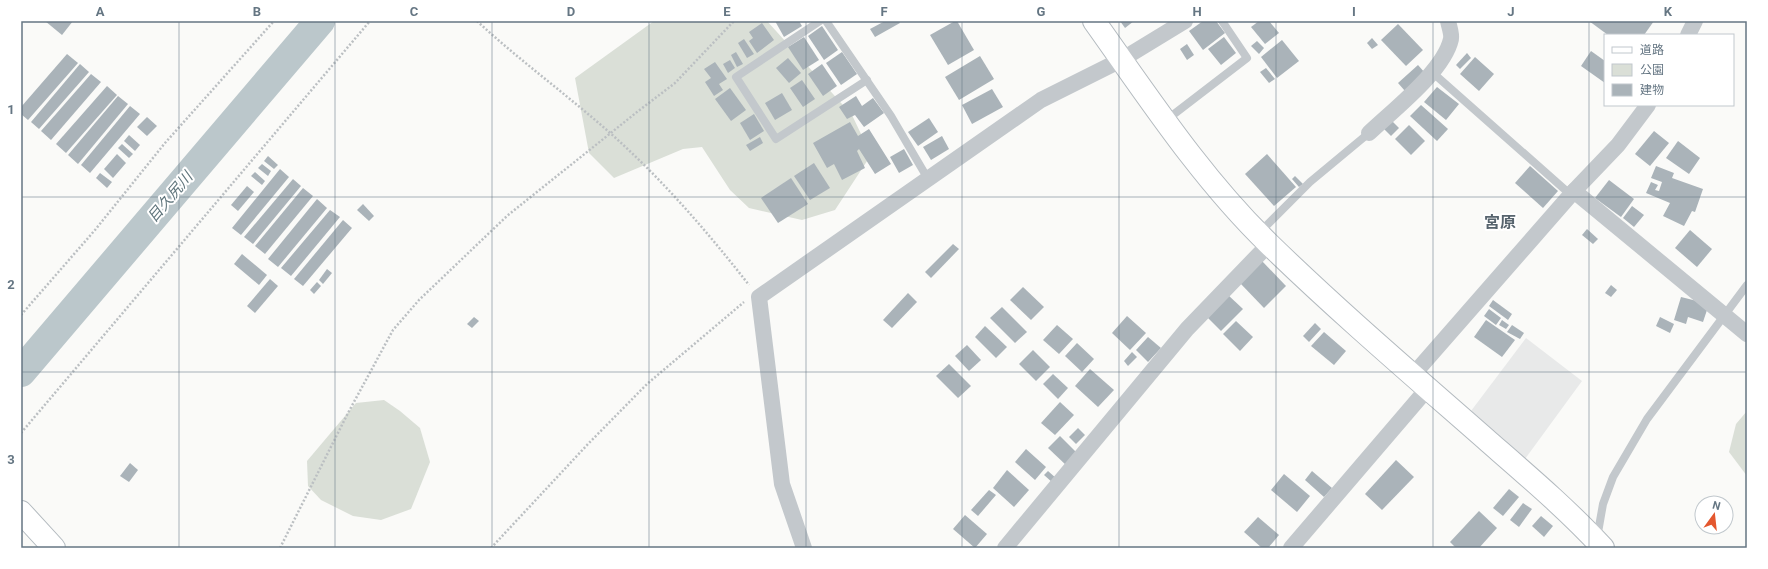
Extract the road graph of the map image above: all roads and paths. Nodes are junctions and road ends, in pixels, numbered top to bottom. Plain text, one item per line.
1 (274, 21) edge
2 (370, 21) edge
3 (477, 21) edge
4 (734, 21) edge
5 (820, 21) edge
6 (826, 21) edge
7 (1094, 21) edge
8 (1185, 21) edge
9 (1222, 21) edge
10 (1448, 21) edge
11 (1696, 21) edge
12 (1689, 34) edge
13 (1121, 60) junction
14 (1433, 73) junction
15 (867, 80) junction
16 (1647, 106) edge
17 (1164, 121) junction
18 (610, 133) junction
19 (1369, 133) joint
20 (928, 179) junction
21 (1573, 193) junction
22 (1264, 239) junction
23 (1747, 285) edge
24 (757, 295) junction
25 (1724, 314) junction
26 (21, 315) edge
27 (1747, 334) edge
28 (1420, 381) junction
29 (21, 433) edge
30 (21, 512) edge
31 (1599, 544) edge
32 (54, 548) edge
33 (280, 548) edge
34 (491, 548) edge
35 (804, 548) edge
36 (1005, 548) edge
37 (1291, 548) edge

1 - 26 path
2 - 29 path
3 - 18 path
4 - 18 path
5 - 15 lane
6 - 15 lane
7 - 13 street
8 - 13 street
9 - 17 lane
10 - 14 street
11 - 12 street
13 - 17 street
13 - 20 street
14 - 19 street
14 - 21 lane
15 - 20 lane
16 - 21 street
17 - 22 street
18 - 24 path
18 - 33 path
19 - 22 lane
20 - 24 street
21 - 25 street
21 - 28 street
22 - 28 street
22 - 36 street
23 - 25 lane
24 - 34 path
24 - 35 street
25 - 27 street
25 - 31 lane
28 - 31 street
28 - 37 street
30 - 32 street

